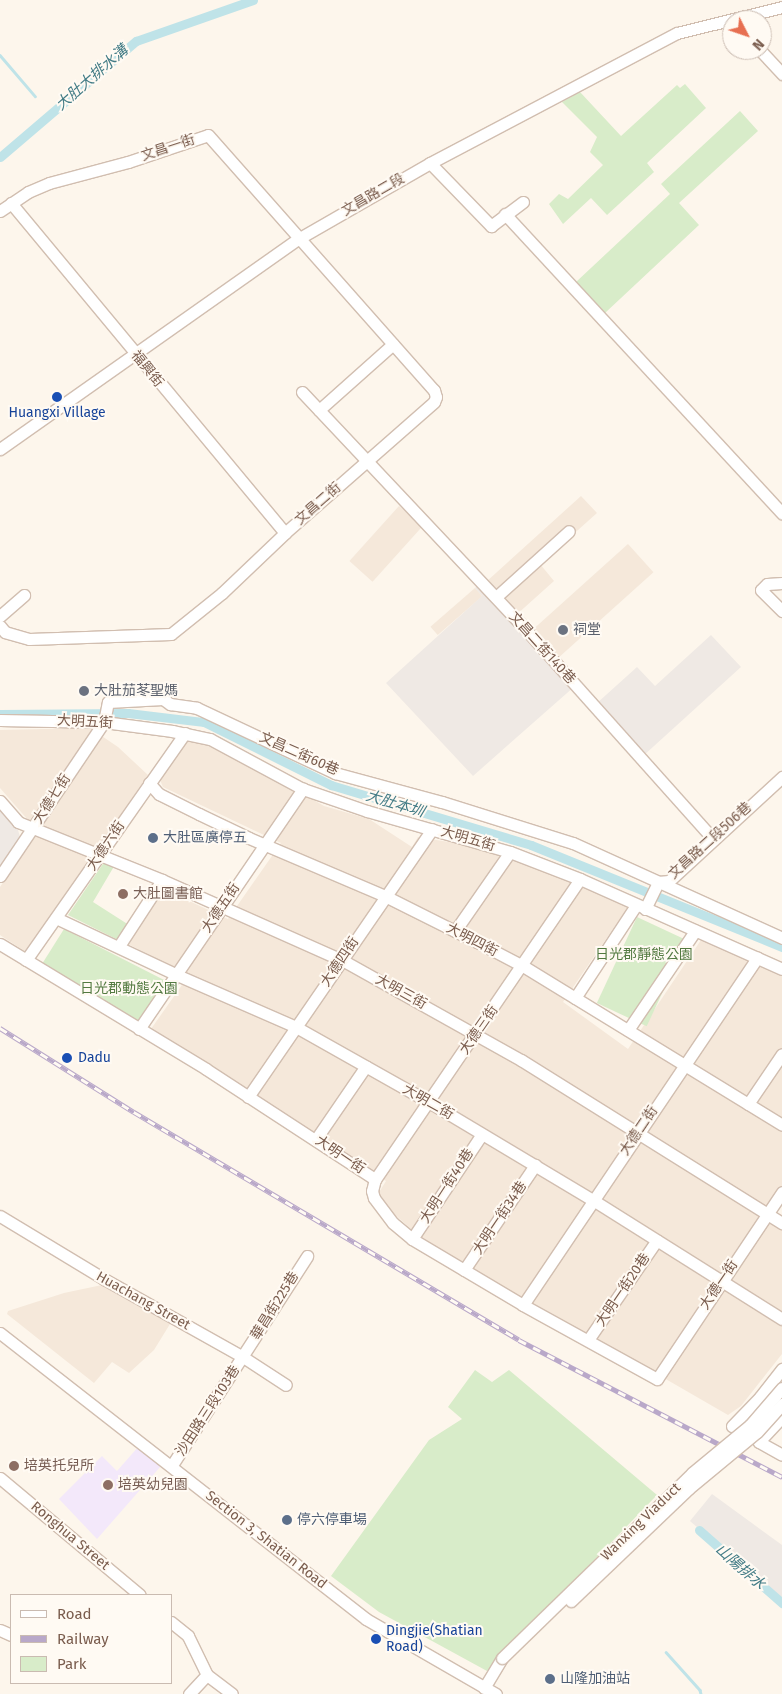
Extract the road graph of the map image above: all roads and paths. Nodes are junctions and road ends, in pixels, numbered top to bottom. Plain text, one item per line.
1 (722, 23) edge
2 (769, 60) edge
3 (782, 74) edge
4 (430, 163) junction
5 (522, 202) dead end
6 (12, 203) junction
7 (0, 211) edge
8 (505, 214) junction
9 (298, 238) junction
10 (394, 344) junction
11 (135, 354) junction
12 (302, 392) dead end
13 (319, 410) junction
14 (0, 450) edge
15 (366, 461) junction
16 (782, 514) edge
17 (569, 531) dead end
18 (285, 533) junction
19 (782, 583) edge
20 (24, 595) dead end
21 (496, 597) junction
22 (782, 611) edge
23 (0, 616) edge
24 (0, 626) edge
25 (0, 720) edge
26 (104, 722) junction
27 (185, 733) junction
28 (782, 777) edge
29 (149, 783) junction
30 (303, 789) junction
31 (0, 801) edge
32 (33, 828) junction
33 (432, 829) junction
34 (713, 839) junction
35 (266, 844) junction
36 (510, 852) junction
37 (101, 854) junction
38 (0, 876) edge
39 (580, 879) junction
40 (162, 880) junction
41 (658, 882) junction
42 (385, 896) junction
43 (222, 906) junction
44 (641, 907) junction
45 (56, 918) junction
46 (455, 931) junction
47 (695, 931) junction
48 (782, 938) edge
49 (0, 944) edge
50 (119, 946) junction
51 (757, 958) junction
52 (26, 960) junction
53 (342, 960) junction
54 (523, 966) junction
55 (782, 969) edge
56 (177, 975) junction
57 (575, 998) junction
58 (296, 1027) junction
59 (139, 1029) junction
60 (628, 1030) junction
61 (477, 1033) junction
62 (782, 1054) edge
63 (366, 1066) junction
64 (683, 1066) junction
65 (248, 1097) junction
66 (429, 1102) junction
67 (748, 1104) junction
68 (782, 1125) edge
69 (638, 1132) junction
70 (482, 1134) junction
71 (316, 1139) junction
72 (535, 1165) junction
73 (375, 1179) junction
74 (782, 1192) edge
75 (593, 1200) junction
76 (767, 1214) junction
77 (0, 1216) edge
78 (782, 1223) edge
79 (412, 1239) junction
80 (656, 1240) junction
81 (307, 1256) dead end
82 (464, 1270) junction
83 (722, 1281) junction
84 (524, 1305) junction
85 (782, 1319) edge
86 (0, 1333) edge
87 (588, 1340) junction
88 (243, 1357) junction
89 (782, 1369) edge
90 (658, 1379) joint
91 (286, 1385) dead end
92 (782, 1388) edge
93 (760, 1397) junction
94 (782, 1404) edge
95 (782, 1417) edge
96 (732, 1426) dead end
97 (782, 1454) edge
98 (172, 1465) junction
99 (0, 1478) edge
100 (139, 1594) edge
101 (172, 1623) edge
102 (504, 1660) junction
103 (207, 1676) junction
104 (484, 1688) junction
105 (189, 1694) edge
106 (232, 1694) edge
107 (496, 1694) edge

1 - 4 street, 文昌路二段
2 - 3 street
4 - 8 street
4 - 9 street, 文昌路二段
5 - 8 street
6 - 7 street, 文昌一街
6 - 9 street, 文昌一街
6 - 11 street, 福興街
8 - 16 street
9 - 10 street, 文昌二街
9 - 11 street, 文昌路二段
10 - 13 street
10 - 15 street, 文昌二街
11 - 14 street, 文昌路二段
11 - 18 street, 福興街
12 - 13 street, 文昌二街140巷
13 - 15 street, 文昌二街140巷
15 - 18 street, 文昌二街
15 - 21 street, 文昌二街140巷
17 - 21 street
18 - 24 street, 文昌二街
19 - 22 street
20 - 23 street
21 - 34 street, 文昌二街140巷
25 - 26 street, 大明五街
26 - 27 street, 大明五街
26 - 32 street, 大德七街
26 - 41 street, 文昌二街60巷
27 - 29 street, 大德六街
27 - 30 street, 大明五街
28 - 34 street, 文昌路二段506巷
29 - 35 street, 大明四街
29 - 37 street, 大德六街
30 - 33 street, 大明五街
30 - 35 street, 大德五街
31 - 32 street, 大明三街
32 - 37 street, 大明三街
32 - 38 street, 大德七街
33 - 36 street, 大明五街
33 - 42 street, 大德四街
34 - 41 street, 文昌路二段506巷
35 - 42 street, 大明四街
35 - 43 street, 大德五街
36 - 39 street, 大明五街
36 - 46 street
37 - 40 street, 大明三街
37 - 45 street, 大德六街
39 - 44 street, 大明五街
39 - 54 street, 大德三街
40 - 43 street, 大明三街
40 - 50 street
41 - 44 street, 文昌路二段506巷
41 - 48 street, 文昌二街60巷
42 - 46 street, 大明四街
42 - 53 street, 大德四街
43 - 53 street, 大明三街
43 - 56 street, 大德五街
44 - 47 street, 大明五街
44 - 57 street, 文昌路二段506巷
45 - 50 street, 大明二街
45 - 52 street, 大德六街
46 - 54 street, 大明四街
47 - 51 street, 大明五街
47 - 60 street
49 - 52 street, 大明一街
50 - 56 street, 大明二街
51 - 55 street, 大明五街
51 - 64 street, 大德二街
52 - 59 street, 大明一街
53 - 58 street, 大德四街
53 - 61 street, 大明三街
54 - 57 street, 大明四街
54 - 61 street, 大德三街
56 - 58 street, 大明二街
56 - 59 street, 大德五街
57 - 60 street, 大明四街
58 - 63 street, 大明二街
58 - 65 street, 大德四街
59 - 65 street, 大明一街
60 - 64 street, 大明四街
61 - 66 street, 大德三街
61 - 69 street, 大明三街
62 - 67 street
63 - 66 street, 大明二街
63 - 71 street
64 - 67 street, 大明四街
64 - 69 street, 大德二街
65 - 71 street, 大明一街
66 - 70 street, 大明二街
66 - 73 street, 大德三街
67 - 68 street, 大明四街
69 - 75 street, 大德二街
69 - 76 street, 大明三街
70 - 72 street, 大明二街
70 - 79 street, 大明一街40巷
71 - 73 street, 大明一街
72 - 75 street, 大明二街
72 - 82 street, 大明一街34巷
73 - 79 street, 大明一街
74 - 76 street, 大德一街
75 - 80 street, 大明二街
75 - 84 street, 大德二街
76 - 78 street, 大明三街
76 - 83 street, 大德一街
77 - 88 street, Huachang Street
79 - 82 street, 大明一街
80 - 83 street, 大明二街
80 - 87 street, 大明一街20巷
81 - 88 street, 華昌街225巷
82 - 84 street, 大明一街
83 - 85 street, 大明二街
83 - 90 street, 大德一街
84 - 87 street, 大明一街
86 - 98 street, Section 3, Shatian Road
87 - 90 street, 大明一街
88 - 91 street, Huachang Street
88 - 98 street, 沙田路三段103巷
89 - 93 street
92 - 102 street, Wanxing Viaduct, bridge
93 - 95 street
93 - 96 street
94 - 102 street, Wanxing Viaduct, bridge
95 - 97 street
98 - 104 street, Section 3, Shatian Road
99 - 100 street, Ronghua Street
101 - 103 street
102 - 104 street
103 - 105 street
103 - 106 street
104 - 107 street, Section 3, Shatian Road

